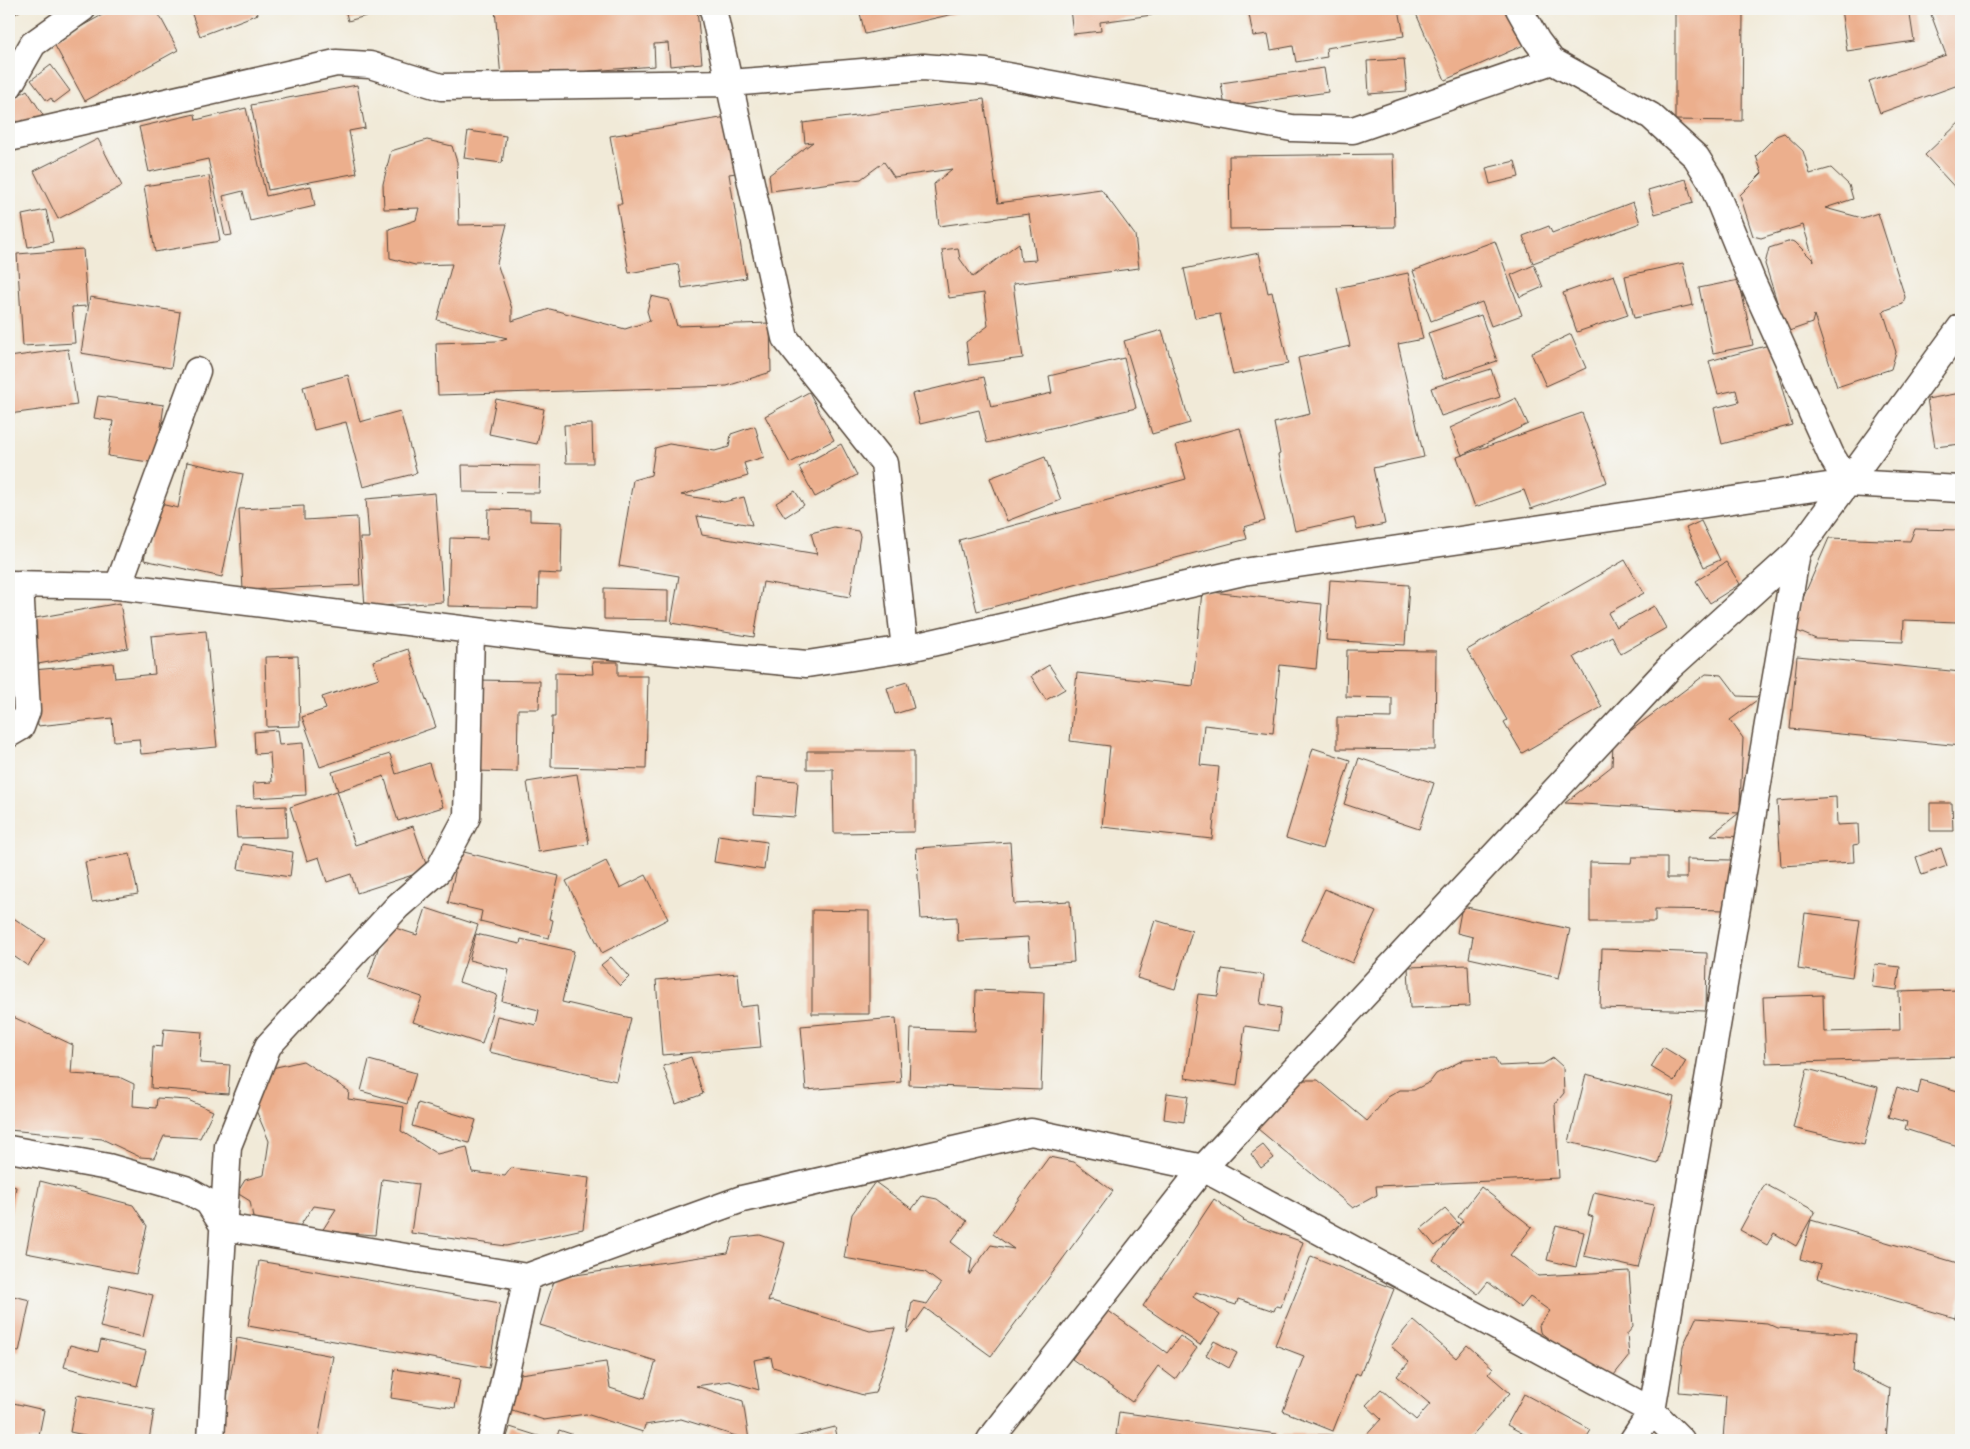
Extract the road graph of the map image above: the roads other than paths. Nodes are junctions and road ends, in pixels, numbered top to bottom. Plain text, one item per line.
1 (82, 9) edge
2 (714, 9) edge
3 (1519, 9) edge
4 (1552, 61) junction
5 (730, 83) junction
6 (9, 86) edge
7 (9, 138) edge
8 (1961, 327) edge
9 (197, 371) dead end
10 (1848, 483) junction
11 (1961, 489) edge
12 (1797, 552) junction
13 (14, 584) edge
14 (118, 586) junction
15 (471, 631) junction
16 (905, 649) junction
17 (9, 734) edge
18 (9, 1149) edge
19 (1203, 1168) junction
20 (224, 1227) junction
21 (527, 1277) junction
22 (1652, 1411) junction
23 (211, 1440) edge
24 (492, 1440) edge
25 (990, 1440) edge
26 (1633, 1440) edge
27 (1681, 1440) edge

1 - 6 street
2 - 5 street
3 - 4 street
4 - 5 street
4 - 10 street
5 - 7 street
5 - 16 street
8 - 10 street
9 - 14 street
10 - 11 street
10 - 12 street
10 - 16 street
12 - 19 street
12 - 22 street
13 - 14 street
13 - 17 street
14 - 15 street
15 - 16 street
15 - 20 street
18 - 20 street
19 - 21 street
19 - 22 street
19 - 25 street
20 - 21 street
20 - 23 street
21 - 24 street
22 - 26 street
22 - 27 street

